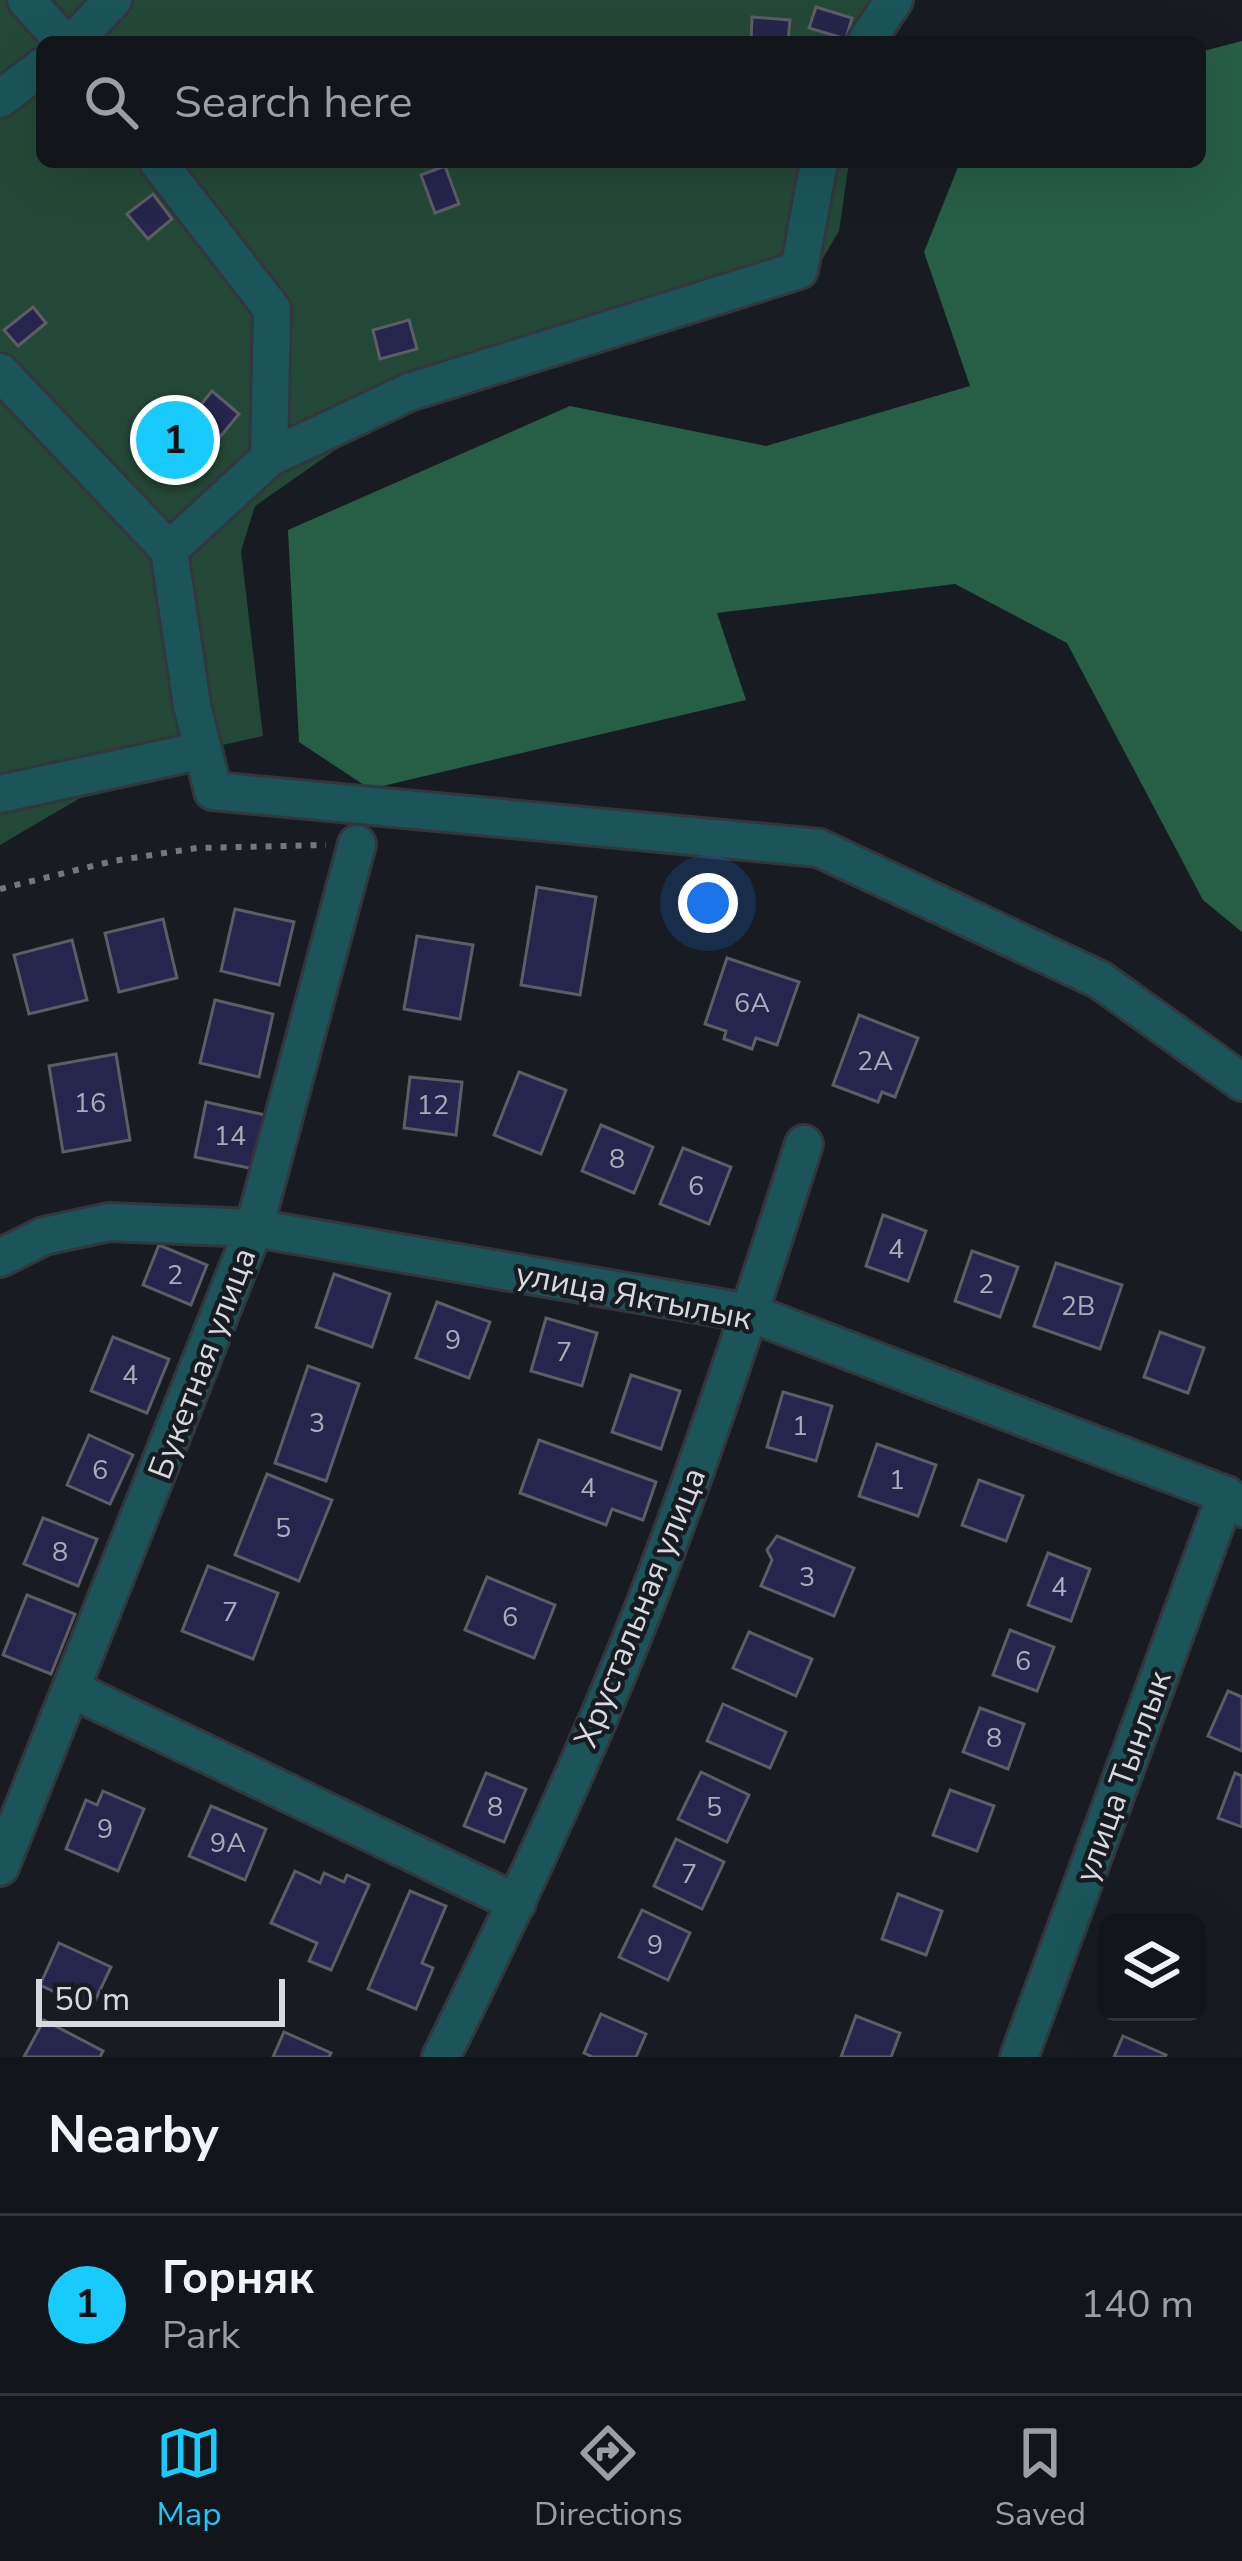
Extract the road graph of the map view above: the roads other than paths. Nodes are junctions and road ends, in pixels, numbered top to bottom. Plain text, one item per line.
1 (26, 0) edge
2 (113, 0) edge
3 (894, 0) edge
4 (63, 36) edge
5 (75, 36) edge
6 (870, 36) edge
7 (36, 72) edge
8 (0, 99) edge
9 (163, 168) edge
10 (818, 168) edge
11 (0, 372) edge
12 (269, 458) junction
13 (169, 550) junction
14 (203, 750) junction
15 (6, 783) edge
16 (357, 844) road end
17 (1242, 1082) edge
18 (805, 1144) dead end
19 (254, 1228) junction
20 (0, 1258) edge
21 (750, 1313) junction
22 (1234, 1502) edge
23 (73, 1690) junction
24 (0, 1867) edge
25 (517, 1903) junction
26 (441, 2057) edge
27 (1019, 2057) edge

1 - 4 street
2 - 5 street
3 - 6 street
7 - 8 street
9 - 12 street
10 - 12 street
11 - 13 street
12 - 13 street
13 - 14 street
14 - 15 street
14 - 17 street
16 - 19 street, Букетная улица
18 - 21 street, Хрустальная улица
19 - 20 street, улица Яктылык
19 - 21 street, улица Яктылык
19 - 23 street, Букетная улица
21 - 22 street, улица Яктылык
21 - 25 street, Хрустальная улица
22 - 27 street, улица Тынлык
23 - 24 street, Букетная улица
23 - 25 street
25 - 26 street, Хрустальная улица

